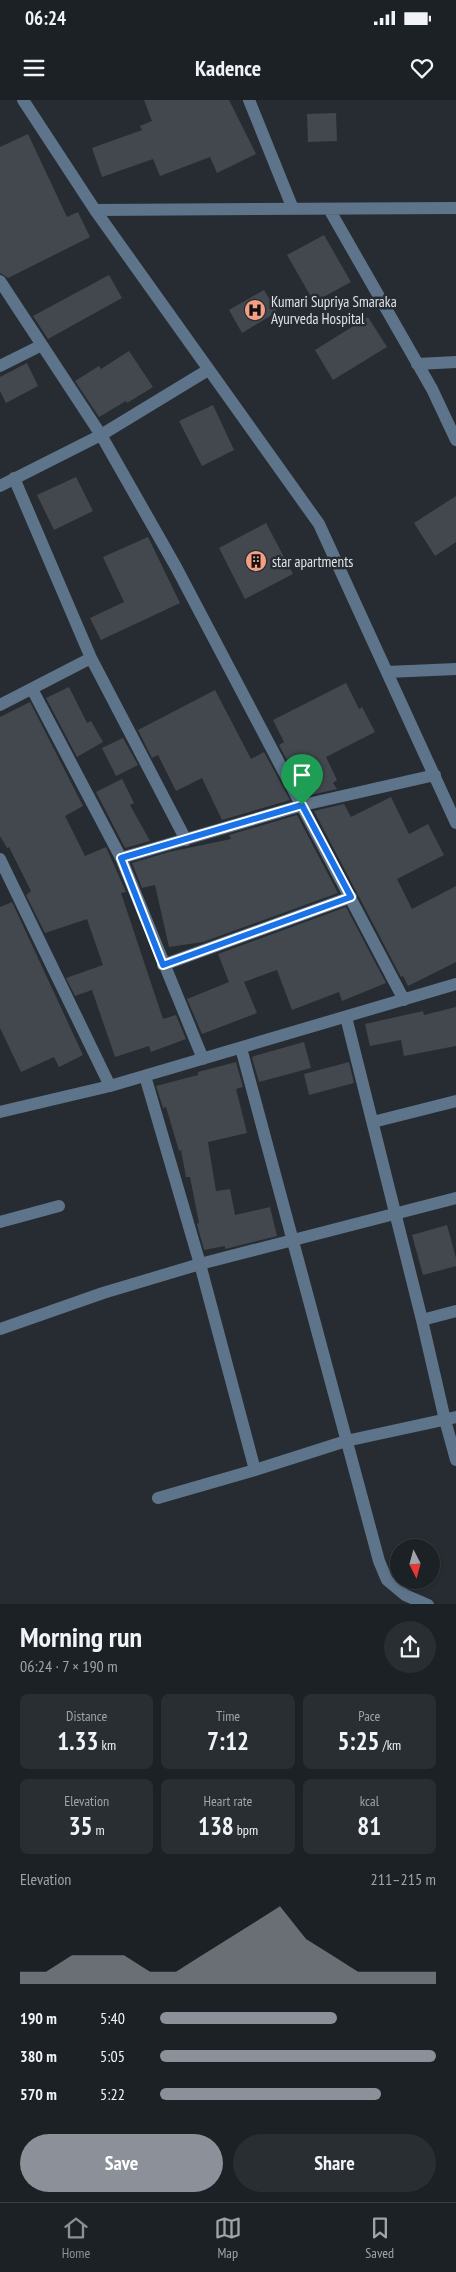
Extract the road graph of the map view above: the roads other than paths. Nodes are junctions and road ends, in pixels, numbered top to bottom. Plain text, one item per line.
1 (24, 100) edge
2 (249, 100) edge
3 (456, 208) edge
4 (293, 209) junction
5 (329, 209) junction
6 (95, 210) junction
7 (0, 281) edge
8 (42, 345) junction
9 (456, 362) edge
10 (417, 364) junction
11 (0, 366) edge
12 (208, 370) junction
13 (101, 435) junction
14 (456, 440) edge
15 (14, 478) junction
16 (0, 486) edge
17 (91, 658) junction
18 (456, 669) edge
19 (387, 672) junction
20 (32, 689) junction
21 (0, 705) edge
22 (435, 775) junction
23 (302, 805) junction
24 (453, 809) edge
25 (456, 823) edge
26 (186, 840) junction
27 (121, 858) junction
28 (0, 859) edge
29 (351, 897) junction
30 (163, 965) junction
31 (456, 984) edge
32 (404, 1000) junction
33 (346, 1017) junction
34 (241, 1048) junction
35 (203, 1059) junction
36 (145, 1076) junction
37 (110, 1086) junction
38 (456, 1101) edge
39 (0, 1112) edge
40 (373, 1122) junction
41 (456, 1198) edge
42 (59, 1206) dead end
43 (395, 1214) junction
44 (0, 1222) edge
45 (293, 1241) junction
46 (200, 1264) junction
47 (456, 1311) edge
48 (422, 1320) junction
49 (0, 1329) edge
50 (450, 1419) edge
51 (346, 1441) junction
52 (456, 1460) edge
53 (255, 1470) junction
54 (158, 1498) dead end
55 (428, 1604) edge

1 - 6 street
2 - 4 street
3 - 5 street
4 - 5 street
4 - 6 street
5 - 10 street
6 - 12 street
7 - 8 street
8 - 11 street
8 - 13 street
9 - 10 street
10 - 14 street
12 - 13 street
12 - 19 street
13 - 15 street
13 - 23 street
15 - 16 street
15 - 17 street
17 - 20 street
17 - 26 street
18 - 19 street
19 - 22 street
20 - 21 street
20 - 27 street
22 - 23 street
22 - 24 street
23 - 26 street
23 - 29 street
24 - 25 street
26 - 27 street
27 - 30 street
28 - 37 street
29 - 30 street
29 - 32 street
30 - 35 street
31 - 32 street
32 - 33 street
33 - 34 street
33 - 40 street
34 - 35 street
34 - 45 street
35 - 36 street
36 - 37 street
36 - 46 street
37 - 39 street
38 - 40 street
40 - 43 street
41 - 43 street
42 - 44 street
43 - 45 street
43 - 48 street
45 - 46 street
45 - 51 street
46 - 49 street
46 - 53 street
47 - 48 street
48 - 50 street
50 - 51 street
50 - 52 street
51 - 53 street
51 - 55 street
53 - 54 street

